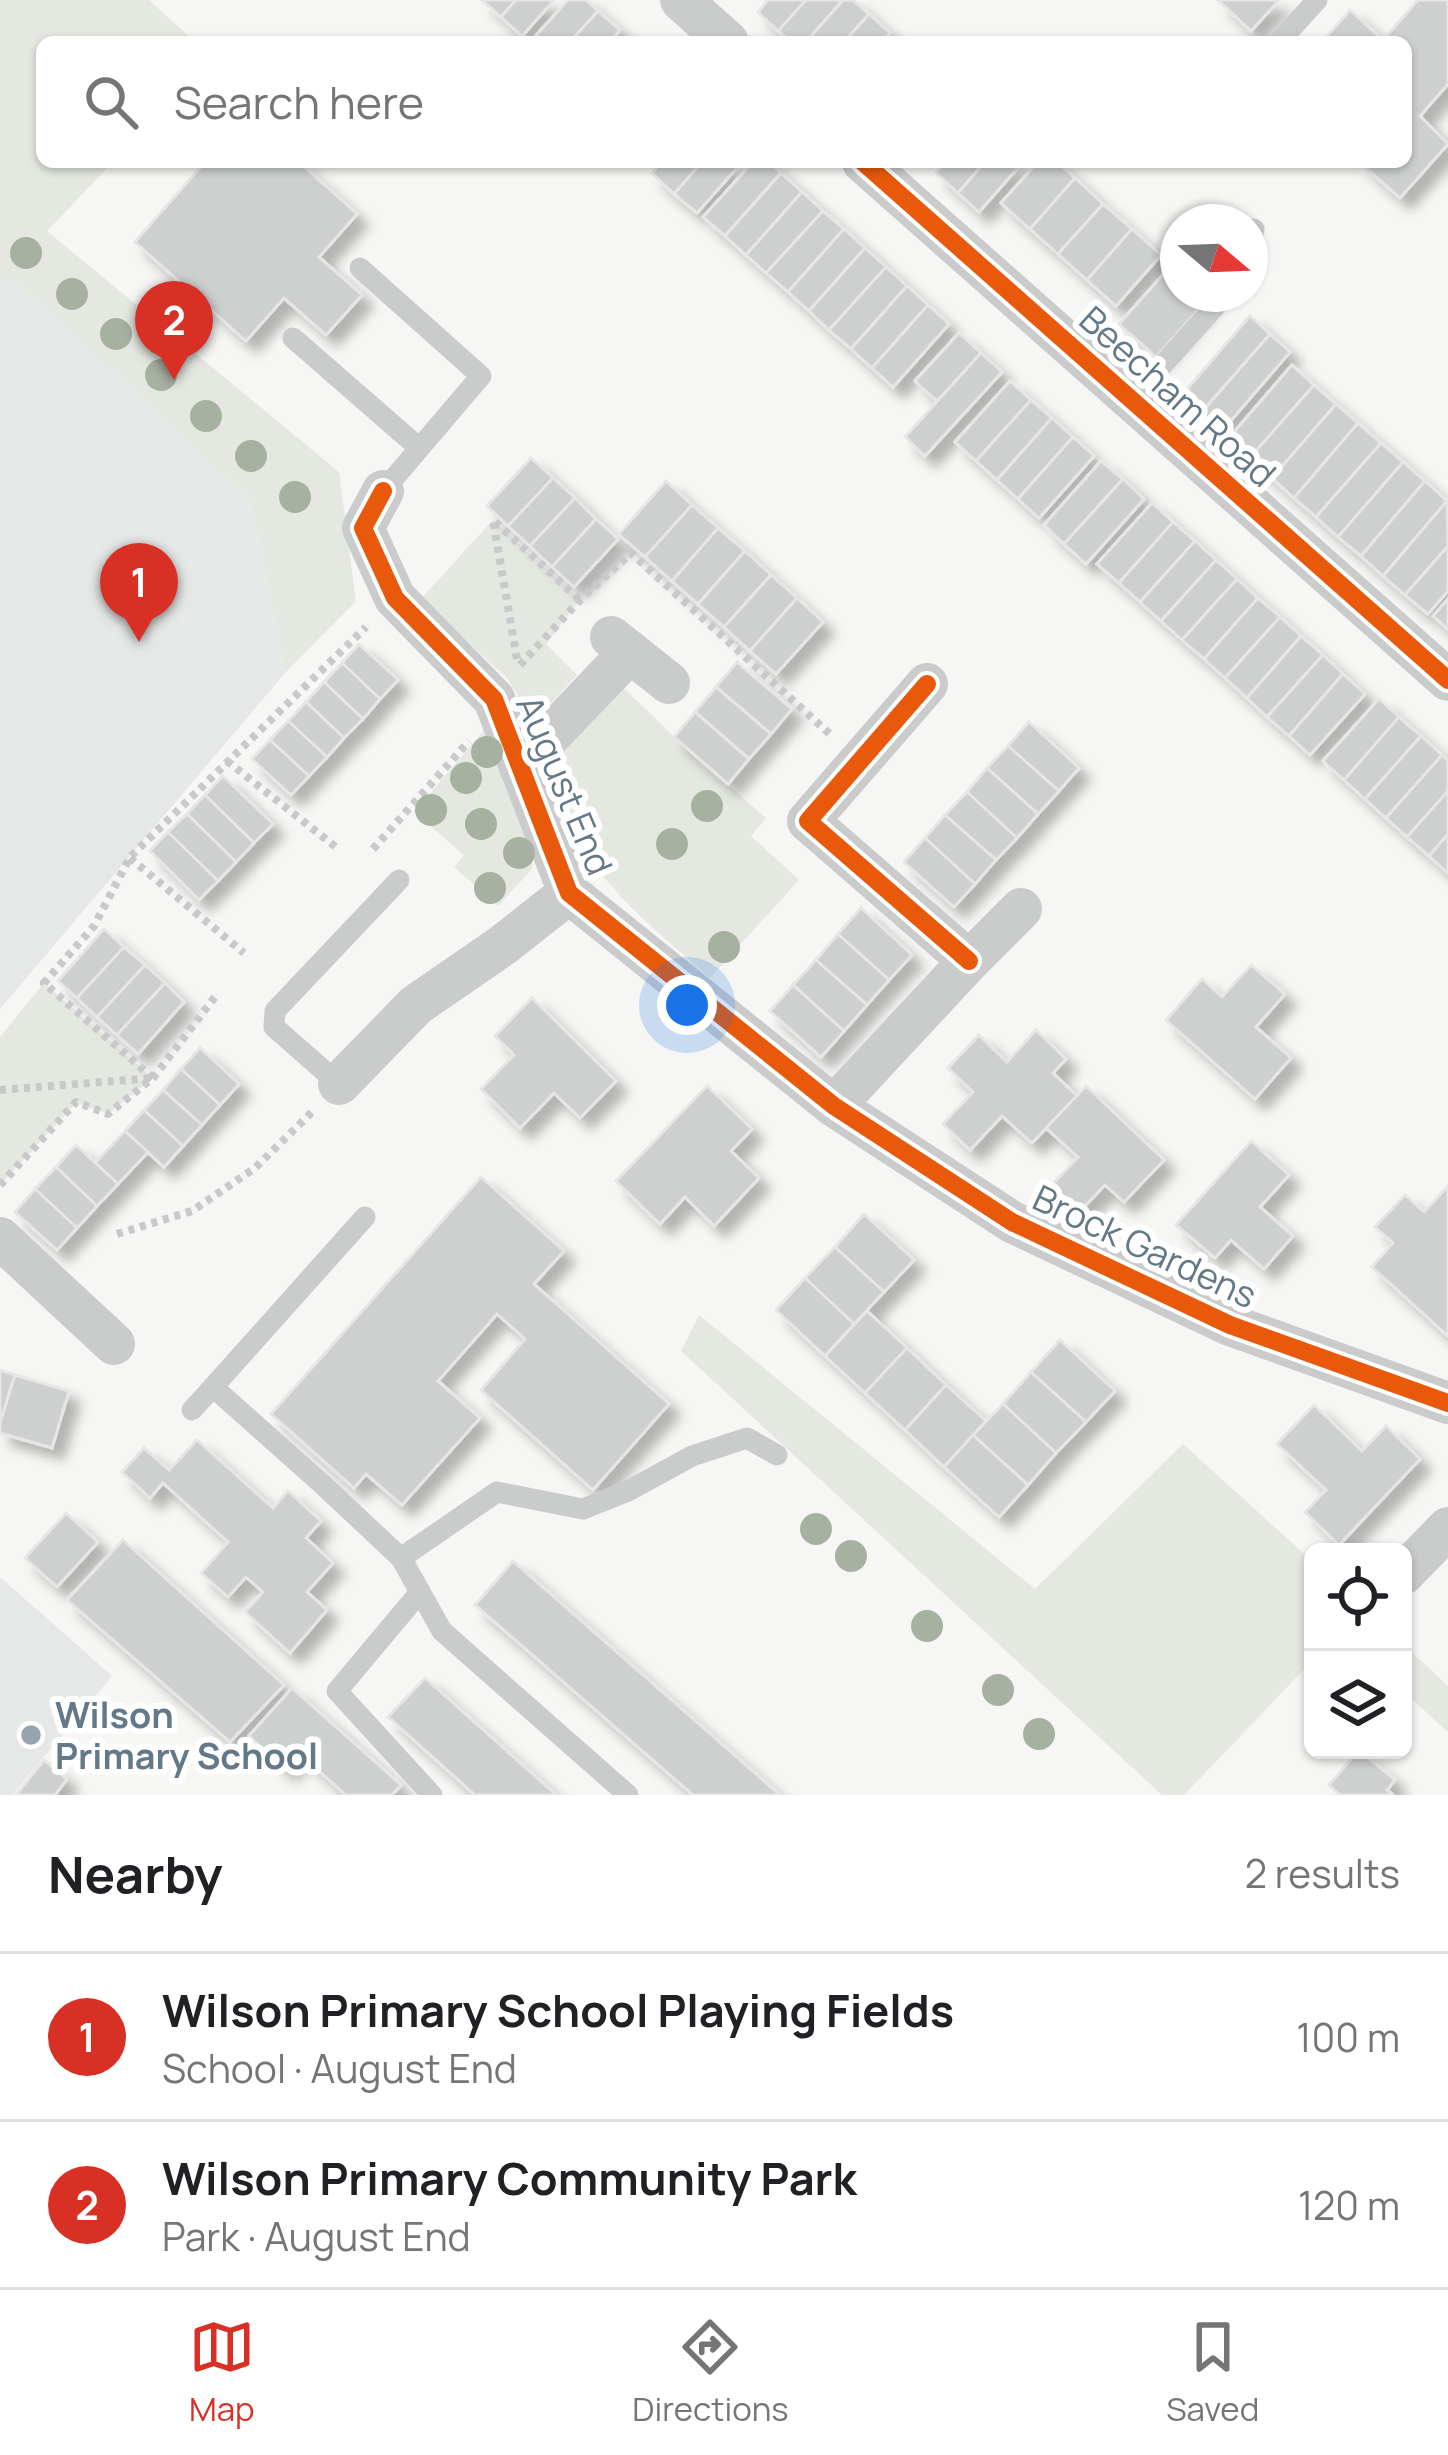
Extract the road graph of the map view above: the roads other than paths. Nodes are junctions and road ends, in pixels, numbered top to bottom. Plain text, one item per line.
1 (681, 0) edge
2 (1317, 0) edge
3 (721, 36) edge
4 (1285, 36) edge
5 (870, 168) edge
6 (360, 268) dead end
7 (1210, 312) edge
8 (293, 338) dead end
9 (1132, 399) junction
10 (418, 448) junction
11 (383, 491) joint
12 (1448, 680) edge
13 (669, 683) dead end
14 (927, 684) dead end
15 (520, 767) junction
16 (399, 880) dead end
17 (569, 892) junction
18 (1021, 909) dead end
19 (968, 961) junction
20 (339, 1084) joint
21 (835, 1106) junction
22 (365, 1217) dead end
23 (0, 1238) edge
24 (115, 1344) dead end
25 (212, 1387) junction
26 (1448, 1403) edge
27 (192, 1410) dead end
28 (777, 1455) dead end
29 (1448, 1528) edge
30 (401, 1558) junction
31 (1412, 1565) edge
32 (420, 1592) junction
33 (432, 1795) edge
34 (628, 1795) edge

1 - 3 street
2 - 4 lane
5 - 9 street, Beecham Road
6 - 10 lane
7 - 9 lane
8 - 10 lane
9 - 12 street, Beecham Road
10 - 11 lane
11 - 15 street, August End
13 - 15 street, August End
14 - 19 street
15 - 17 street, August End
16 - 20 lane
17 - 20 street, August End
17 - 21 street, August End
18 - 19 street
19 - 21 street
21 - 26 street, Brock Gardens
22 - 25 lane
23 - 24 street
25 - 27 lane
25 - 30 lane
28 - 30 lane
29 - 31 street
30 - 32 lane
32 - 33 lane
32 - 34 lane

